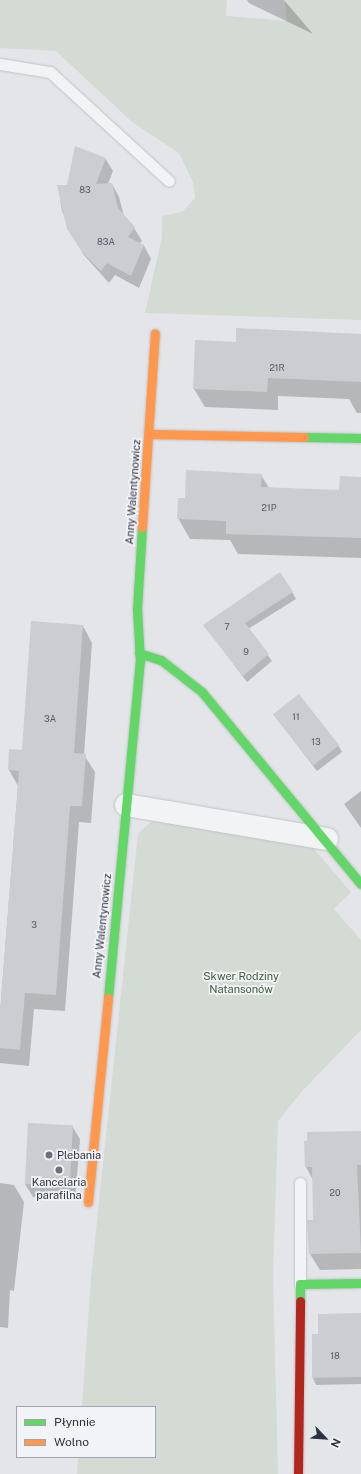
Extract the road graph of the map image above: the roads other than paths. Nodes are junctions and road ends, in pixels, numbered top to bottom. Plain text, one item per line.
1 (0, 64) edge
2 (169, 181) dead end
3 (156, 332) dead end
4 (149, 434) junction
5 (361, 438) edge
6 (139, 653) junction
7 (126, 805) junction
8 (327, 839) junction
9 (361, 884) edge
10 (300, 1183) dead end
11 (88, 1202) dead end
12 (361, 1283) edge
13 (300, 1284) junction
14 (298, 1474) edge

1 - 2 lane
3 - 4 street, Anny Walentynowicz
4 - 5 street
4 - 6 street, Anny Walentynowicz
6 - 7 street, Anny Walentynowicz
6 - 8 street
7 - 8 street
7 - 11 street, Anny Walentynowicz
8 - 9 street
10 - 13 lane
12 - 13 street
13 - 14 street

